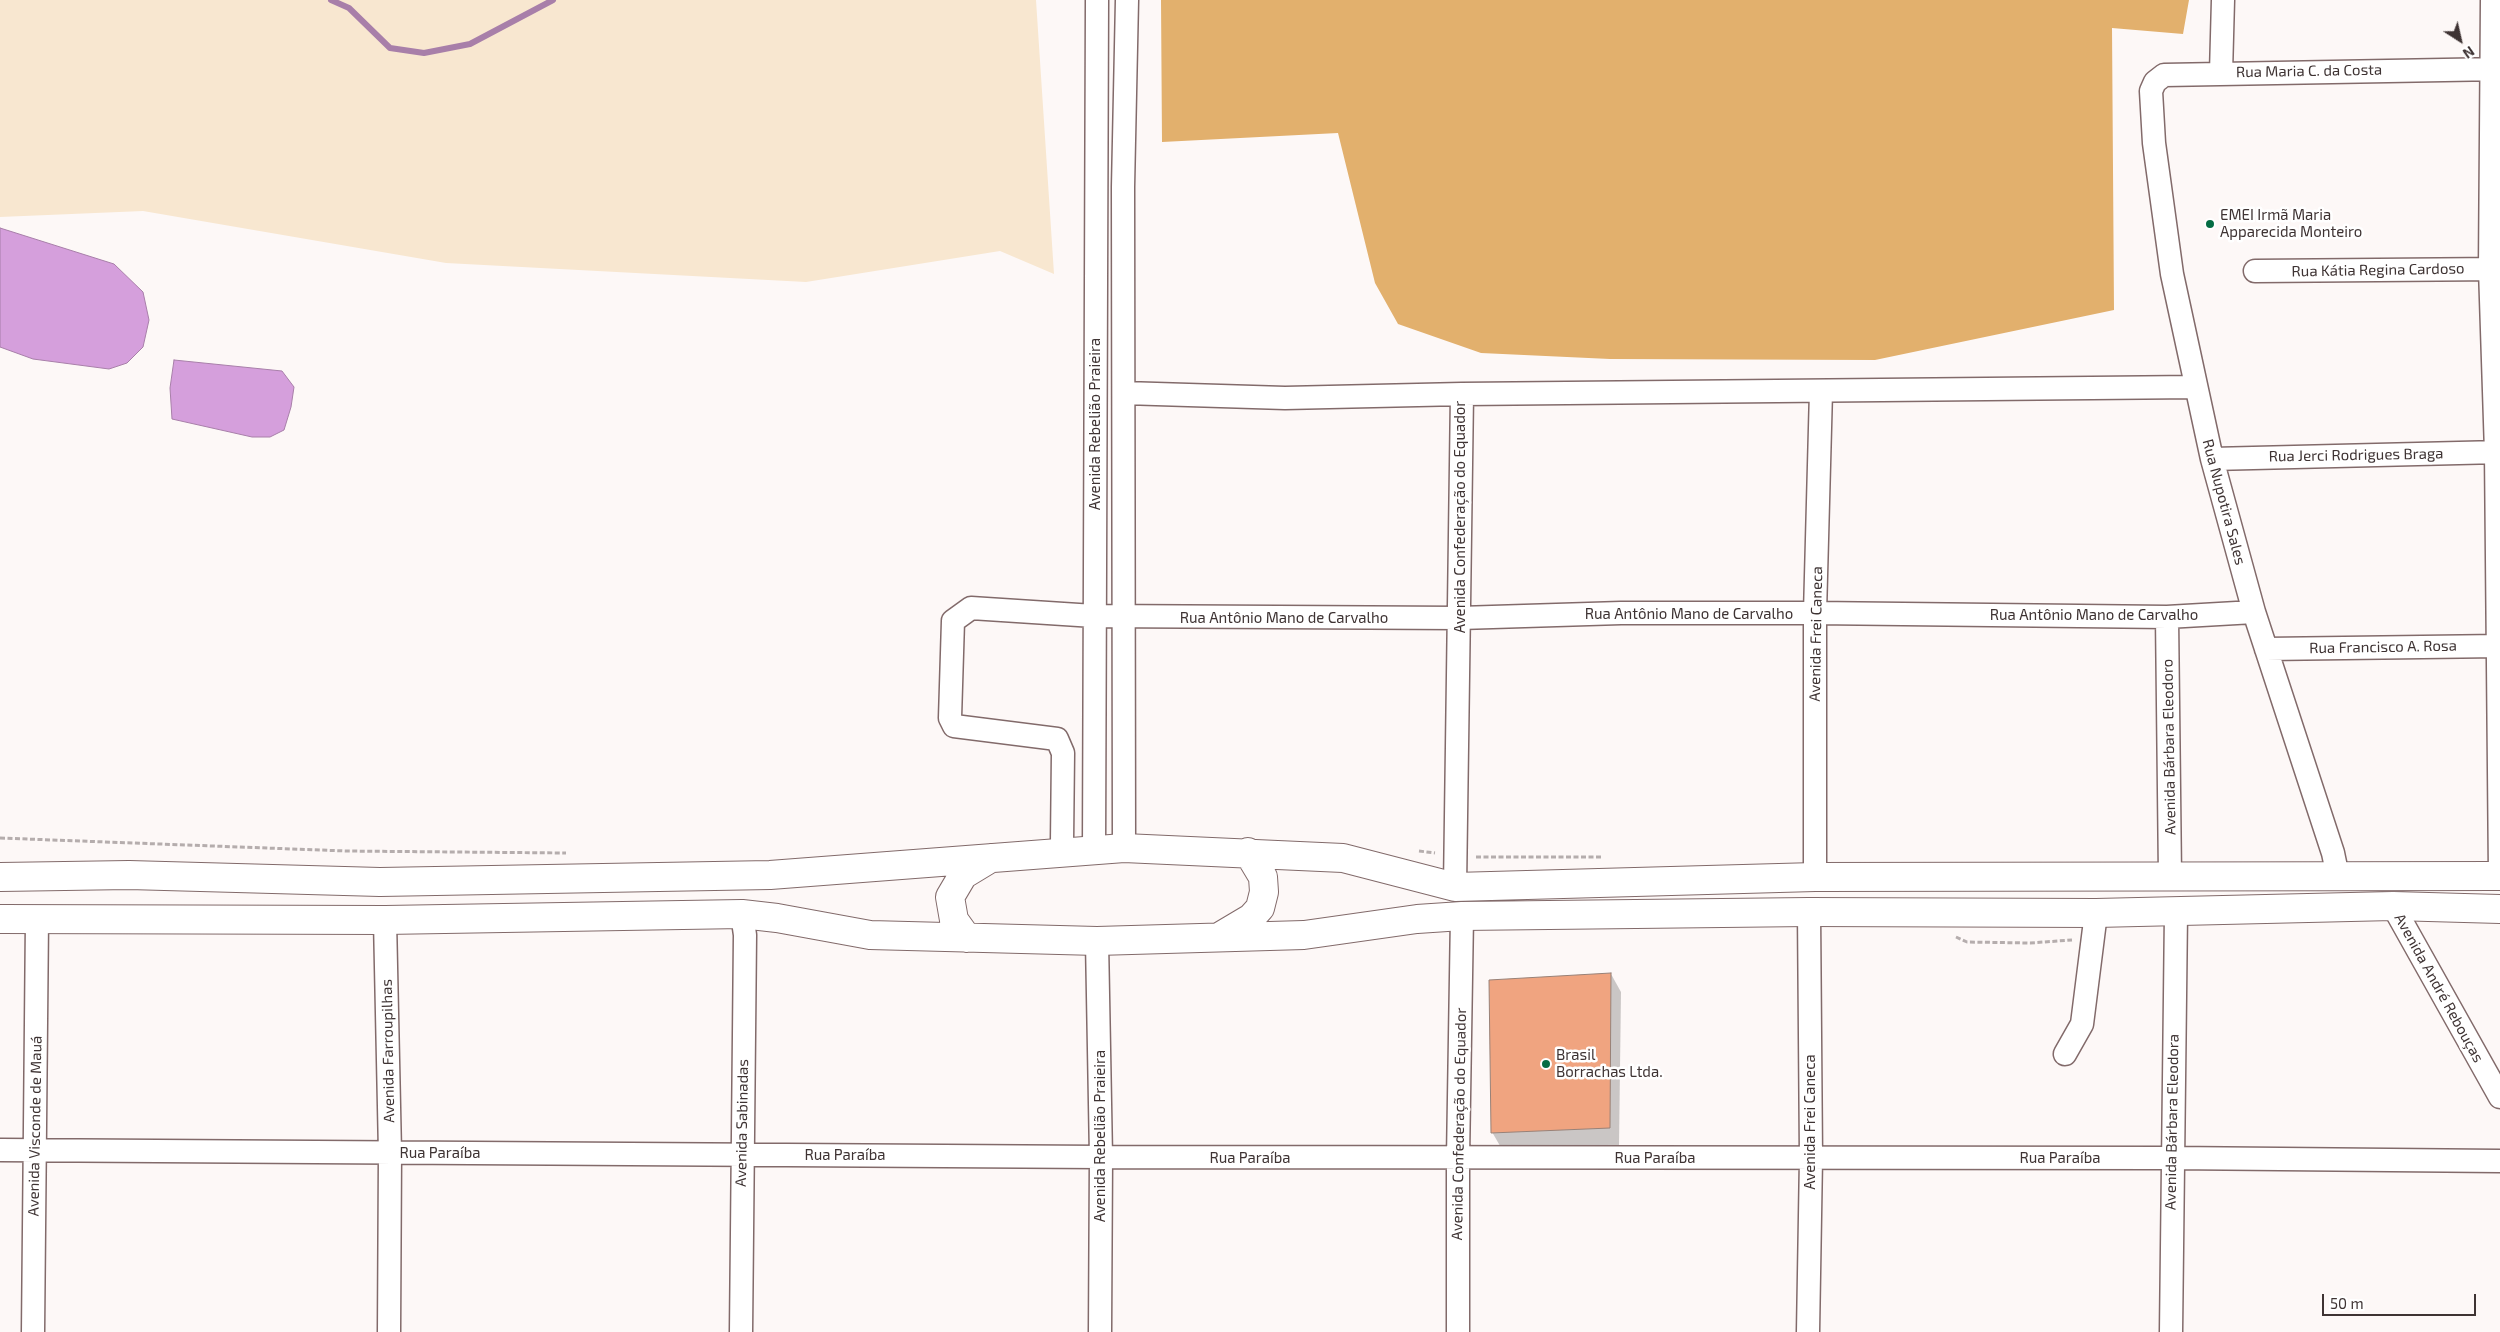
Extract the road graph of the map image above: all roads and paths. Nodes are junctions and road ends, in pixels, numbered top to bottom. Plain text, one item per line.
1 (1097, 0) edge
2 (1127, 0) edge
3 (2223, 0) edge
4 (2492, 0) edge
5 (2495, 69) edge
6 (2221, 72) junction
7 (2152, 116) joint
8 (2495, 269) edge
9 (2255, 271) dead end
10 (2196, 387) junction
11 (1821, 391) junction
12 (1124, 393) junction
13 (1462, 394) junction
14 (1124, 422) junction
15 (1095, 423) junction
16 (2498, 452) edge
17 (2212, 459) junction
18 (2254, 612) junction
19 (1815, 613) junction
20 (1094, 616) junction
21 (1124, 617) junction
22 (2167, 617) junction
23 (1460, 618) junction
24 (2499, 646) edge
25 (2266, 649) junction
26 (1124, 848) junction
27 (1094, 849) junction
28 (1059, 852) junction
29 (1248, 852) junction
30 (992, 857) junction
31 (2500, 876) edge
32 (0, 877) edge
33 (1815, 877) junction
34 (2170, 877) junction
35 (2338, 878) junction
36 (1455, 886) junction
37 (2393, 906) junction
38 (2500, 909) edge
39 (1809, 912) junction
40 (2176, 912) junction
41 (2096, 913) junction
42 (742, 914) junction
43 (1462, 916) junction
44 (37, 919) junction
45 (0, 920) edge
46 (385, 920) junction
47 (967, 938) junction
48 (1218, 938) junction
49 (1097, 941) junction
50 (2065, 1054) dead end
51 (2500, 1097) edge
52 (0, 1150) edge
53 (34, 1151) junction
54 (390, 1153) junction
55 (741, 1154) junction
56 (1101, 1157) junction
57 (1458, 1158) junction
58 (1811, 1158) junction
59 (2171, 1158) junction
60 (2500, 1160) edge
61 (33, 1332) edge
62 (389, 1332) edge
63 (741, 1332) edge
64 (1100, 1332) edge
65 (1458, 1332) edge
66 (1808, 1332) edge
67 (2171, 1332) edge

1 - 15 street, Avenida Rebelião Praieira
2 - 12 street, Avenida Rebelião Praieira
3 - 6 street
4 - 5 street
5 - 6 street, Rua Maria C. da Costa
5 - 8 street
6 - 7 street, Rua Maria C. da Costa
7 - 10 street, Rua Nupotira Sales
8 - 9 street, Rua Kátia Regina Cardoso
8 - 16 street
10 - 11 street
10 - 17 street, Rua Nupotira Sales
11 - 13 street
11 - 19 street, Avenida Frei Caneca
12 - 13 street, Avenida Confederação do Equador
12 - 14 street, Avenida Rebelião Praieira
13 - 23 street, Avenida Confederação do Equador
14 - 15 street
14 - 21 street, Avenida Rebelião Praieira
15 - 20 street, Avenida Rebelião Praieira
16 - 17 street, Rua Jerci Rodrigues Braga
16 - 24 street
17 - 18 street, Rua Nupotira Sales
18 - 22 street, Rua Antônio Mano de Carvalho
18 - 25 street, Rua Nupotira Sales
19 - 22 street, Rua Antônio Mano de Carvalho
19 - 23 street, Rua Antônio Mano de Carvalho
19 - 33 street, Avenida Frei Caneca
20 - 21 street, Rua Antônio Mano de Carvalho
20 - 27 street, Avenida Rebelião Praieira
20 - 28 street, Rua Antônio Mano de Carvalho
21 - 23 street, Rua Antônio Mano de Carvalho
21 - 26 street, Avenida Rebelião Praieira
22 - 34 street, Avenida Bárbara Eleodoro
23 - 36 street, Avenida Confederação do Equador
24 - 25 street, Rua Francisco A. Rosa
24 - 31 street
25 - 35 street, Rua Nupotira Sales
26 - 27 main road
26 - 29 main road
27 - 28 main road
28 - 30 main road
29 - 36 main road
29 - 48 main road
30 - 32 main road
30 - 47 main road
31 - 35 main road
33 - 34 main road
33 - 36 main road
34 - 35 main road
37 - 38 main road
37 - 40 main road
37 - 51 street, Avenida André Rebouças
39 - 41 main road
39 - 43 main road
39 - 58 street, Avenida Frei Caneca
40 - 41 main road
40 - 59 street, Avenida Bárbara Eleodora
41 - 50 street
42 - 46 main road
42 - 47 main road
42 - 55 street, Avenida Sabinadas
43 - 48 main road
43 - 57 street, Avenida Confederação do Equador
44 - 45 main road
44 - 46 main road
44 - 53 street, Avenida Visconde de Mauá
46 - 54 street, Avenida Farroupilhas
47 - 49 main road
48 - 49 main road
49 - 56 street, Avenida Rebelião Praieira
52 - 53 street, Rua Paraíba
53 - 54 street, Rua Paraíba
53 - 61 street, Avenida Visconde de Mauá
54 - 55 street, Rua Paraíba
54 - 62 street, Avenida Farroupilhas
55 - 56 street, Rua Paraíba
55 - 63 street, Avenida Sabinadas
56 - 57 street, Rua Paraíba
56 - 64 street, Avenida Rebelião Praieira
57 - 58 street, Rua Paraíba
57 - 65 street, Avenida Confederação do Equador
58 - 59 street, Rua Paraíba
58 - 66 street, Avenida Frei Caneca
59 - 60 street, Rua Paraíba
59 - 67 street, Avenida Bárbara Eleodora

